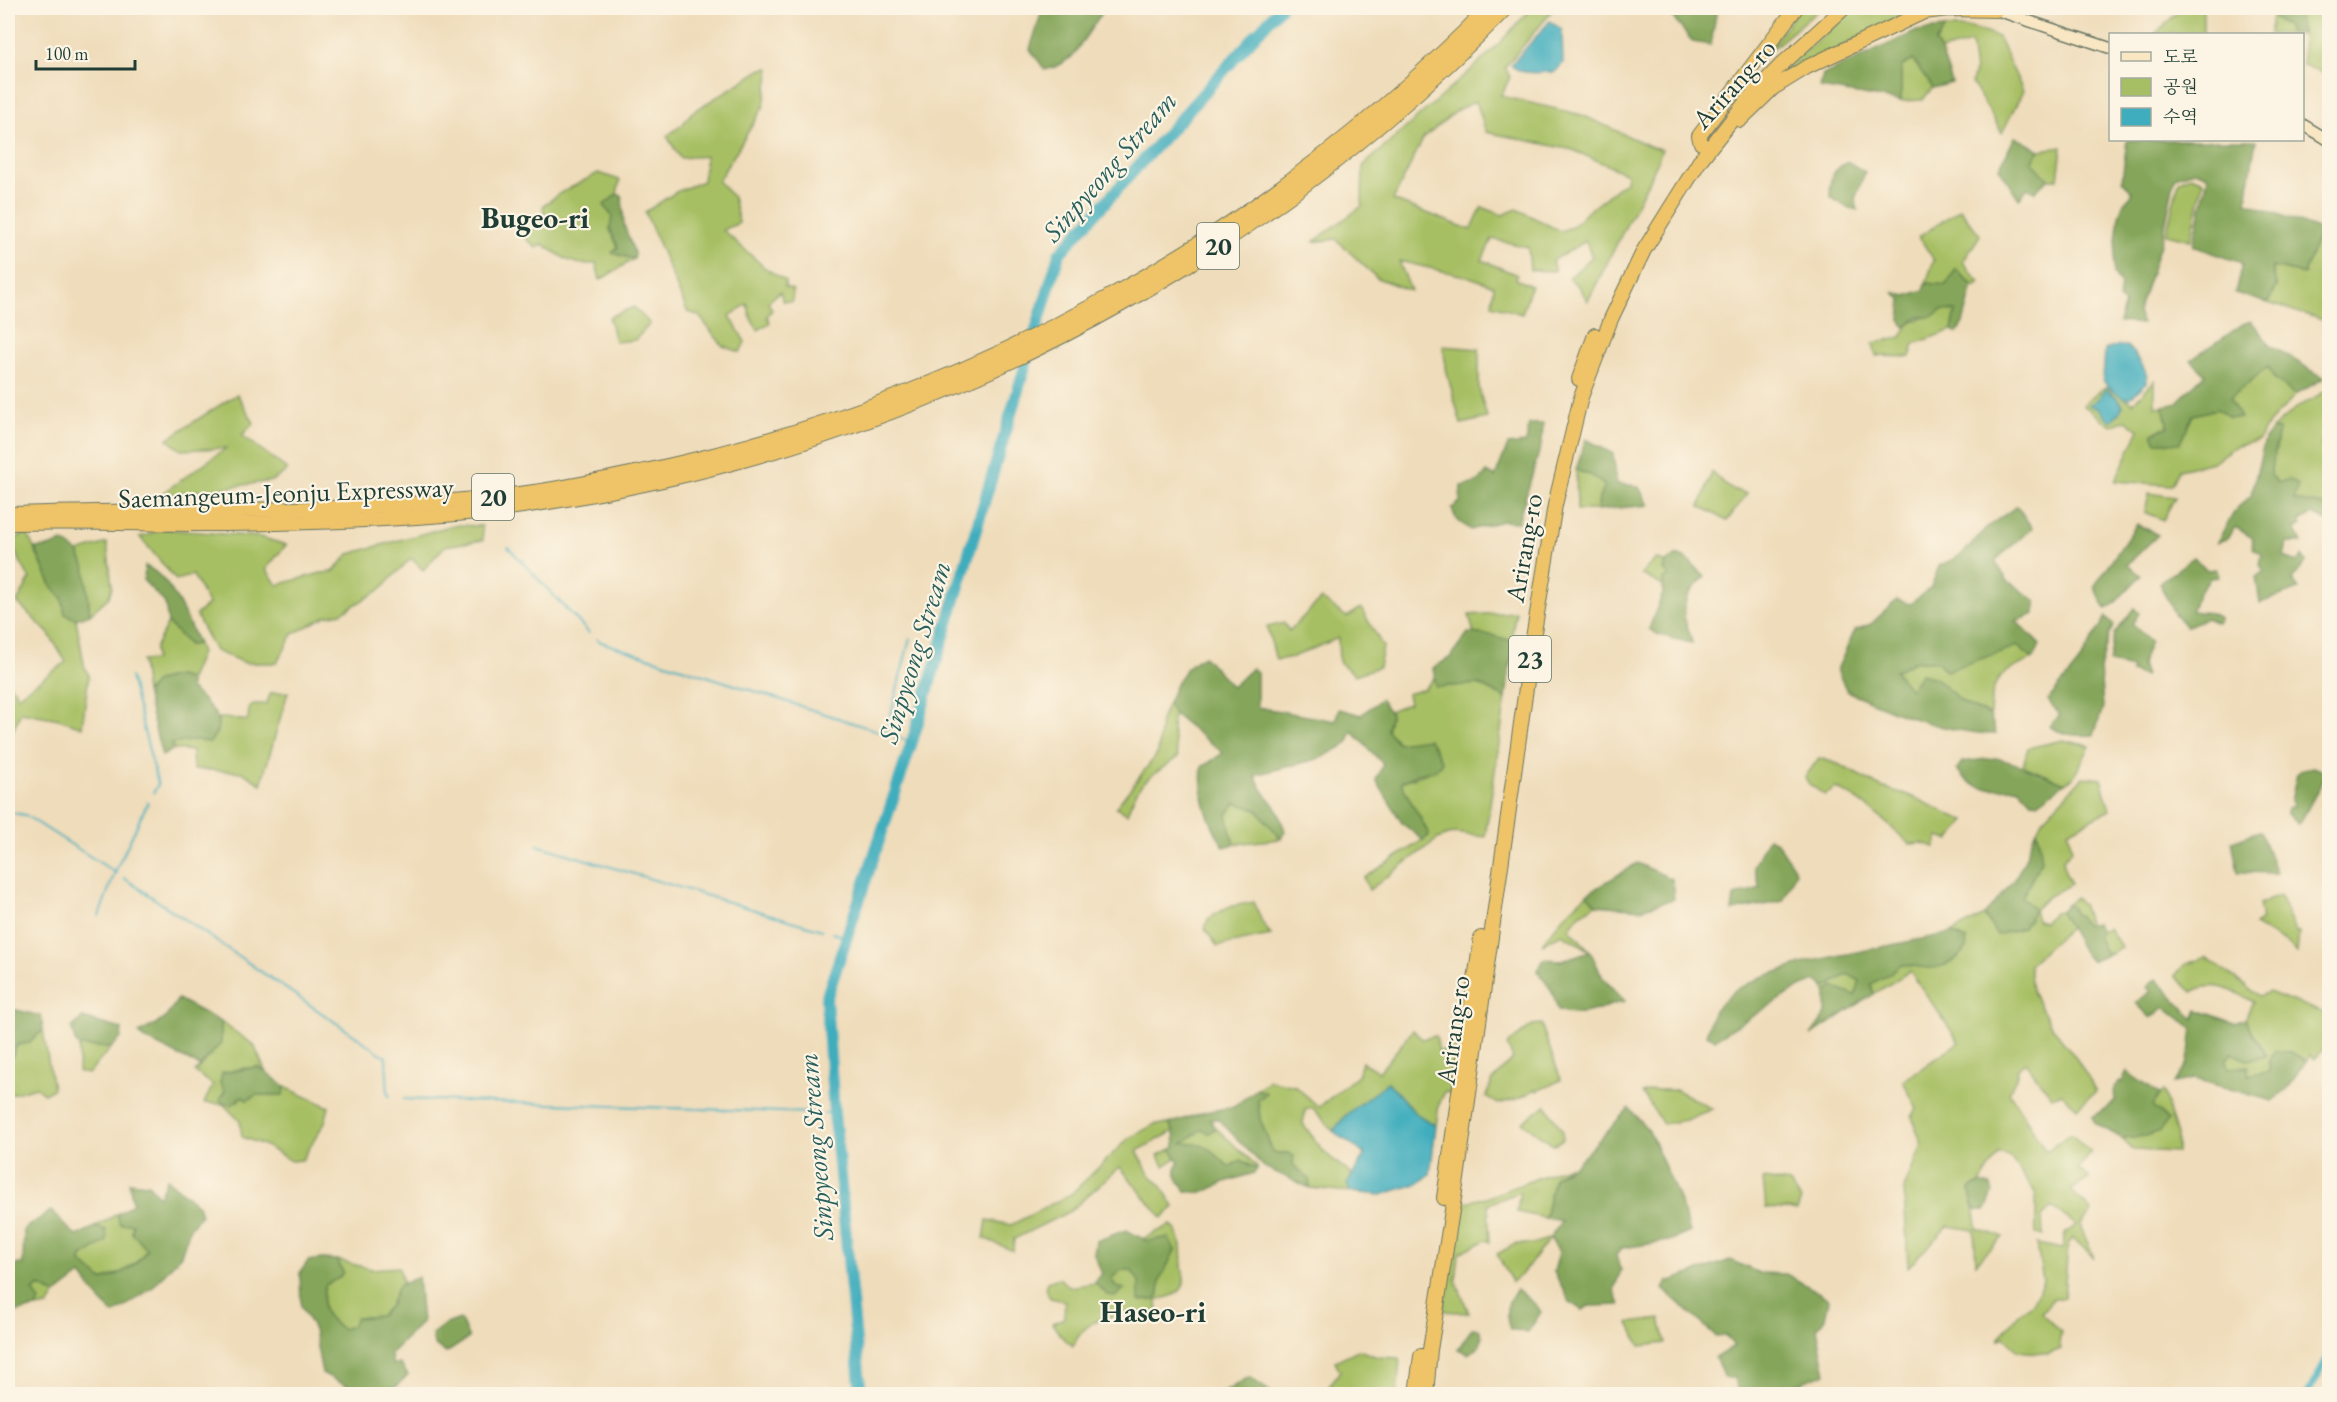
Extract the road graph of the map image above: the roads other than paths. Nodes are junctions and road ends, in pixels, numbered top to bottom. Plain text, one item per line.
1 (1488, 8) edge
2 (1506, 8) edge
3 (1796, 8) edge
4 (1830, 8) edge
5 (1844, 8) edge
6 (1993, 8) edge
7 (1925, 10) edge
8 (2109, 48) edge
9 (2304, 125) edge
10 (1724, 128) junction
11 (2330, 141) edge
12 (1701, 143) junction
13 (8, 514) edge
14 (8, 523) edge
15 (1416, 1395) edge
16 (1426, 1395) edge

1 - 13 highway, Saemangeum-Jeonju Expressway / 20
2 - 14 highway, Saemangeum-Jeonju Expressway / 20
3 - 12 highway
4 - 12 highway, Arirang-ro / 23
5 - 10 highway, Arirang-ro / 23
6 - 7 highway
6 - 8 main road
7 - 10 highway
9 - 11 main road
10 - 16 highway, Arirang-ro / 23
12 - 15 highway, Arirang-ro / 23

